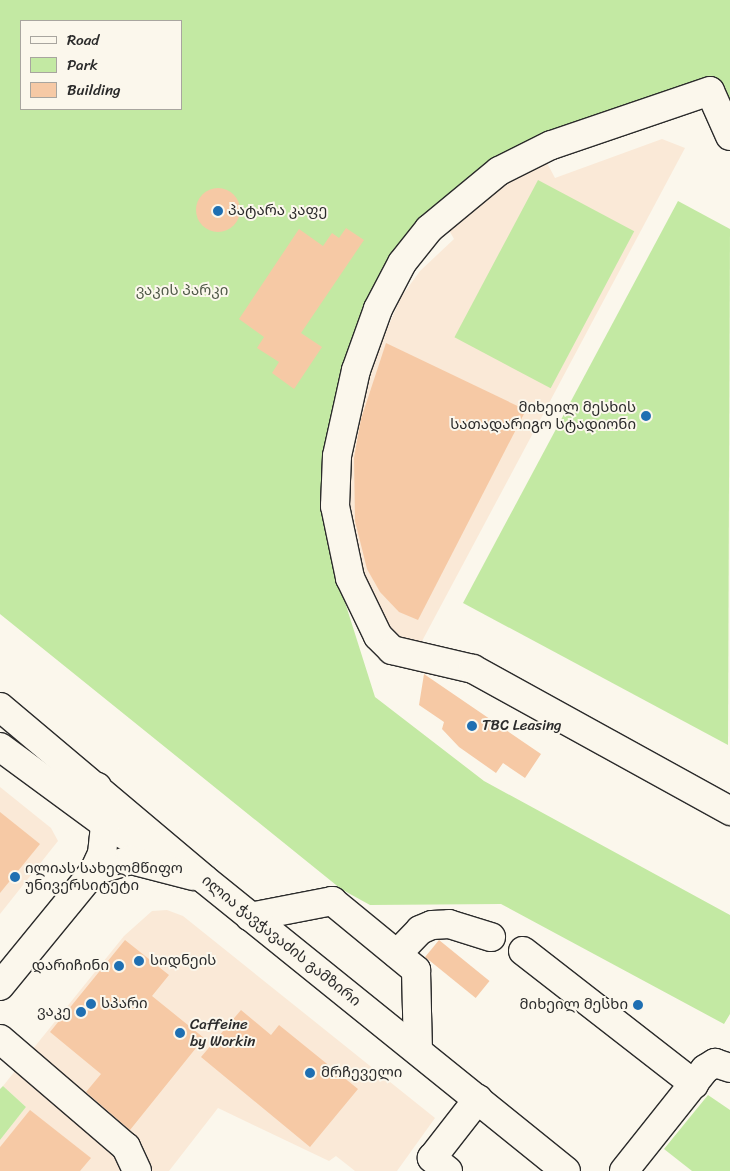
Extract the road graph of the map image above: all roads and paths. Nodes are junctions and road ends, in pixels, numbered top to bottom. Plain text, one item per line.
1 (720, 90) edge
2 (730, 136) edge
3 (0, 706) edge
4 (0, 747) edge
5 (97, 787) junction
6 (730, 811) edge
7 (105, 824) junction
8 (94, 871) junction
9 (204, 879) junction
10 (250, 917) junction
11 (491, 937) dead end
12 (523, 951) dead end
13 (397, 954) junction
14 (0, 986) edge
15 (0, 1039) edge
16 (418, 1051) junction
17 (730, 1068) edge
18 (694, 1084) junction
19 (478, 1099) junction
20 (137, 1171) edge
21 (448, 1171) edge
22 (566, 1171) edge
23 (624, 1171) edge

1 - 2 main road
1 - 6 main road
3 - 5 main road, ილია ჭავჭავაძის გამზირი
4 - 7 main road
5 - 7 main road
5 - 9 main road, ილია ჭავჭავაძის გამზირი
7 - 8 main road
7 - 9 main road
8 - 9 main road
8 - 14 main road
9 - 10 main road, ილია ჭავჭავაძის გამზირი
10 - 13 main road
10 - 16 main road, ილია ჭავჭავაძის გამზირი
11 - 13 main road
12 - 18 main road
13 - 16 main road
15 - 20 main road
16 - 19 main road, ილია ჭავჭავაძის გამზირი
17 - 18 main road
18 - 23 main road
19 - 21 main road
19 - 22 main road, ილია ჭავჭავაძის გამზირი

